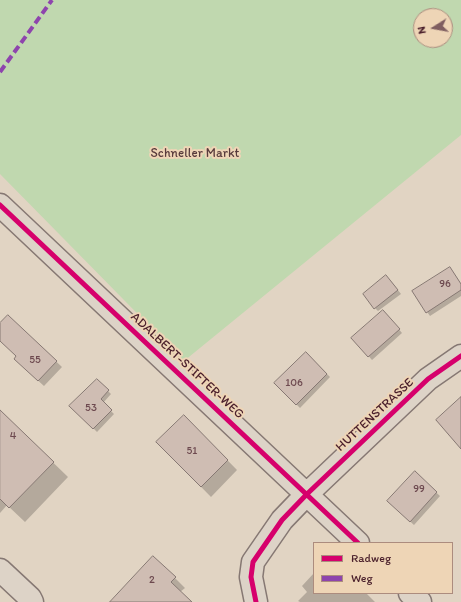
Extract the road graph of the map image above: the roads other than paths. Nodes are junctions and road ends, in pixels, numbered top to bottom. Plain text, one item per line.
1 (0, 205) edge
2 (461, 356) edge
3 (307, 494) junction
4 (357, 542) edge
5 (0, 570) edge
6 (411, 594) edge
7 (32, 602) edge
8 (256, 602) edge
9 (420, 602) edge

1 - 3 street, ADALBERT-STIFTER-WEG
2 - 3 street, HUTTENSTRASSE
3 - 4 street, ADALBERT-STIFTER-WEG
3 - 8 street, HUTTENSTRASSE
5 - 7 street
6 - 9 street

